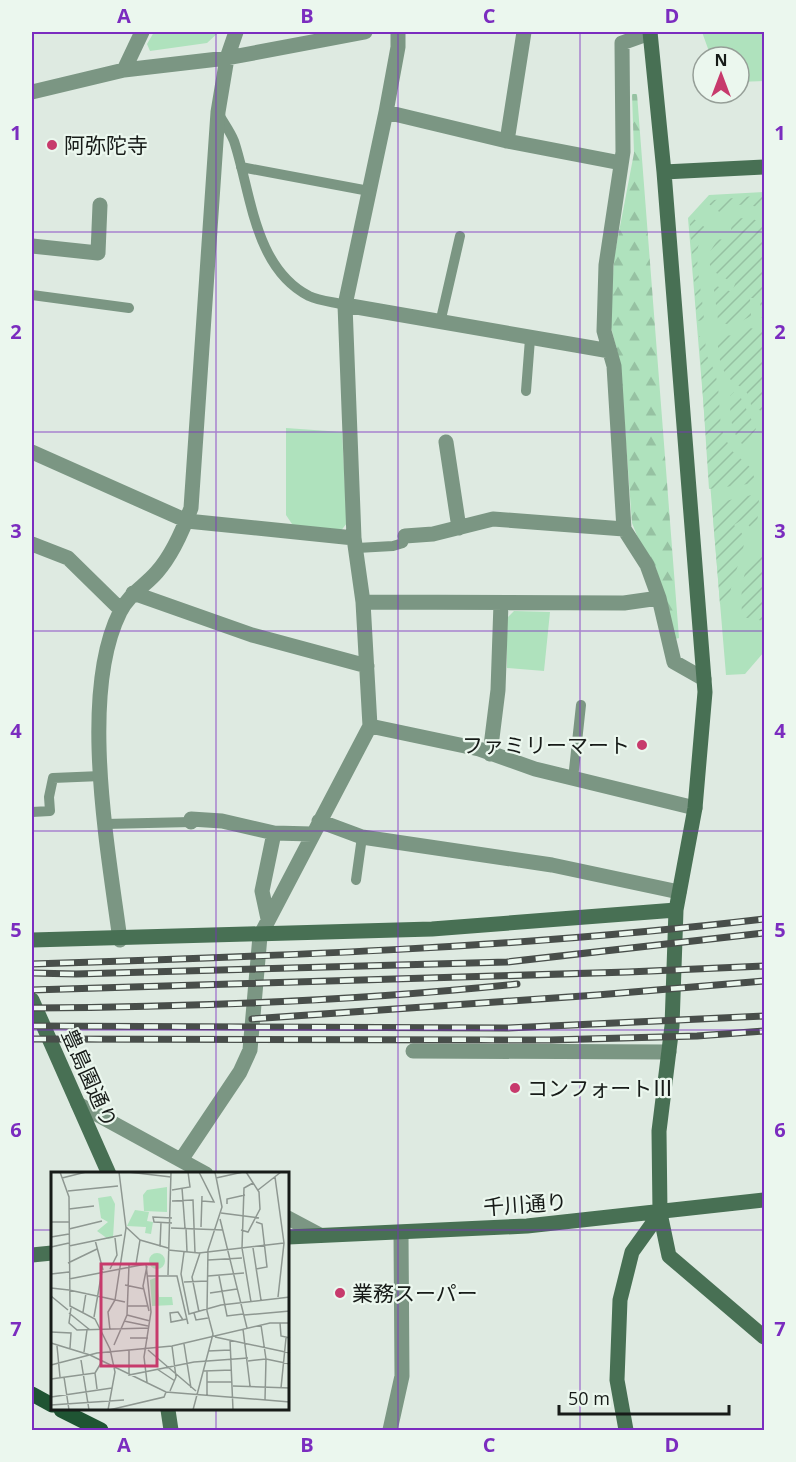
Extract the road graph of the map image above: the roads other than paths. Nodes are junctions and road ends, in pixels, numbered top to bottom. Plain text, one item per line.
1 (142, 32) edge
2 (236, 32) edge
3 (365, 32) edge
4 (398, 32) edge
5 (524, 32) edge
6 (650, 32) edge
7 (227, 58) junction
8 (124, 70) junction
9 (32, 91) edge
10 (218, 112) junction
11 (386, 112) junction
12 (507, 141) junction
13 (621, 163) junction
14 (765, 166) edge
15 (241, 167) junction
16 (664, 172) junction
17 (369, 191) junction
18 (100, 206) dead end
19 (460, 236) dead end
20 (32, 246) edge
21 (32, 295) edge
22 (345, 305) junction
23 (129, 308) dead end
24 (441, 323) junction
25 (530, 339) junction
26 (610, 351) junction
27 (526, 391) dead end
28 (446, 442) dead end
29 (32, 452) edge
30 (187, 521) junction
31 (459, 528) junction
32 (624, 529) junction
33 (405, 536) joint
34 (355, 543) junction
35 (32, 544) edge
36 (133, 593) junction
37 (659, 598) junction
38 (363, 602) junction
39 (501, 603) junction
40 (121, 610) junction
41 (367, 666) junction
42 (704, 680) junction
43 (581, 705) dead end
44 (370, 726) junction
45 (490, 754) junction
46 (101, 776) junction
47 (573, 779) junction
48 (695, 808) junction
49 (32, 812) edge
50 (191, 822) joint
51 (105, 824) junction
52 (316, 828) junction
53 (274, 833) junction
54 (362, 837) junction
55 (356, 880) dead end
56 (679, 892) junction
57 (676, 910) junction
58 (268, 919) junction
59 (260, 936) junction
60 (32, 940) edge
61 (120, 940) junction
62 (32, 1000) edge
63 (413, 1051) dead end
64 (669, 1052) junction
65 (78, 1104) junction
66 (181, 1160) junction
67 (108, 1172) edge
68 (202, 1172) edge
69 (765, 1200) edge
70 (660, 1213) junction
71 (290, 1219) edge
72 (401, 1233) junction
73 (320, 1235) junction
74 (290, 1237) edge
75 (51, 1253) edge
76 (32, 1255) edge
77 (765, 1337) edge
78 (32, 1394) edge
79 (51, 1404) edge
80 (63, 1411) edge
81 (168, 1411) edge
82 (101, 1431) edge
83 (171, 1431) edge
84 (390, 1431) edge
85 (626, 1431) edge

1 - 8 street
2 - 7 street
3 - 7 street
4 - 11 street
5 - 12 street
6 - 13 street
6 - 16 street
7 - 8 street
7 - 10 street
8 - 9 street
10 - 15 lane
10 - 30 street
11 - 12 street
11 - 17 street
12 - 13 street
13 - 26 street
14 - 16 street
15 - 17 lane
15 - 22 lane
16 - 42 street
17 - 22 street
18 - 20 street
19 - 24 lane
21 - 23 lane
22 - 24 street
22 - 34 street
24 - 25 street
25 - 26 street
25 - 27 lane
26 - 32 street
28 - 31 street
29 - 30 street
30 - 34 street
30 - 36 street
31 - 32 street
31 - 33 street
32 - 37 street
33 - 34 lane
34 - 38 street
35 - 40 street
36 - 40 street
36 - 41 street
37 - 39 street
37 - 42 street
38 - 39 street
38 - 41 street
39 - 45 street
40 - 46 street
41 - 44 street
42 - 48 street
43 - 47 lane
44 - 45 street
44 - 52 street
45 - 47 street
46 - 49 lane
46 - 51 street
47 - 48 street
48 - 56 street
50 - 51 lane
50 - 53 street
51 - 61 street
52 - 53 street
52 - 54 street
52 - 58 street
53 - 58 street
54 - 55 lane
54 - 56 street
56 - 57 street
57 - 59 street
57 - 64 street
58 - 59 street
59 - 61 street
59 - 66 street
60 - 61 street
62 - 65 street, 豊島園通り
63 - 64 street
64 - 70 street
65 - 66 street
65 - 67 street, 豊島園通り
66 - 68 street
69 - 70 street, 千川通り
70 - 72 street, 千川通り
70 - 77 street
70 - 85 street
71 - 73 street
72 - 73 street, 千川通り
72 - 84 street
73 - 74 street, 千川通り
75 - 76 street
78 - 79 main road
80 - 82 main road
81 - 83 street

